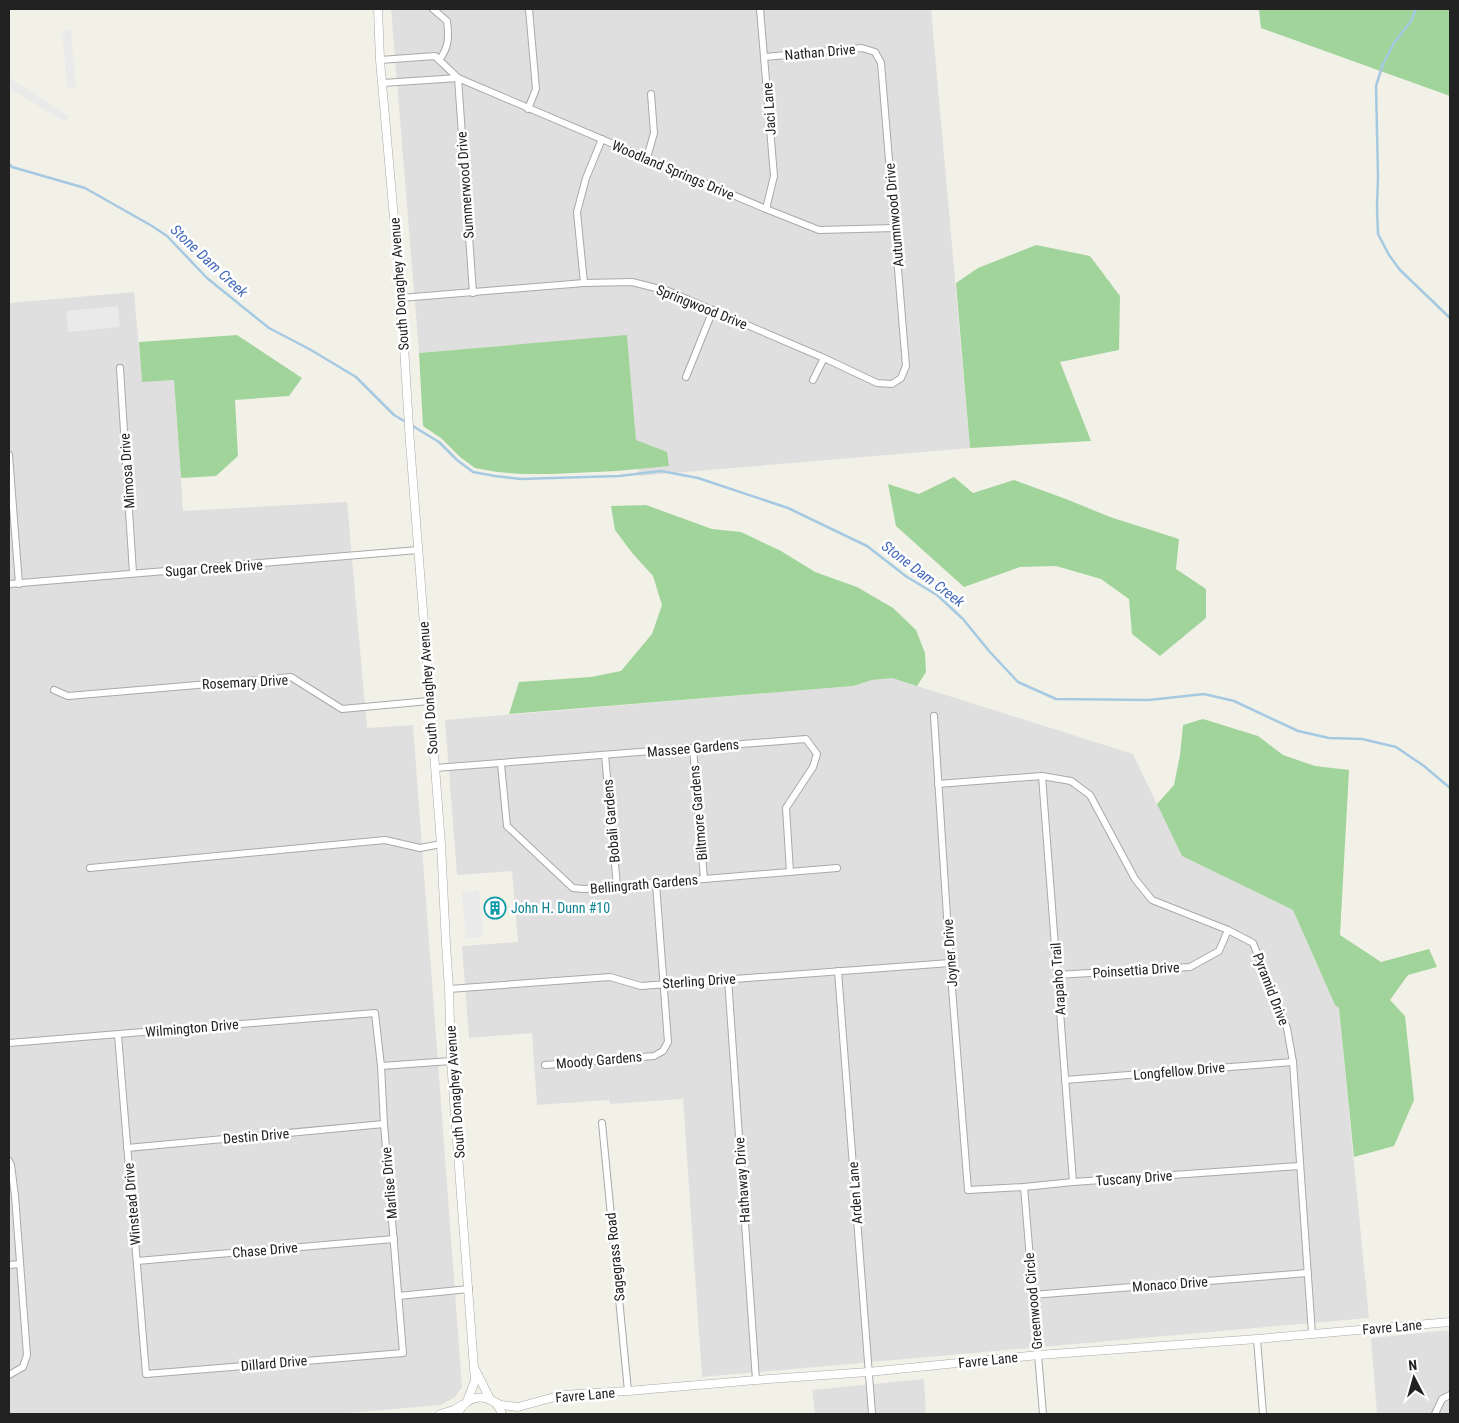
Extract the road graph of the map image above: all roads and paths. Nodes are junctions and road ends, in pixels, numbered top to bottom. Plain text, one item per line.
1 (378, 9) edge
2 (433, 9) edge
3 (530, 9) edge
4 (760, 9) edge
5 (875, 52) joint
6 (765, 57) junction
7 (380, 60) junction
8 (439, 60) junction
9 (458, 78) junction
10 (383, 83) junction
11 (651, 94) dead end
12 (528, 109) junction
13 (602, 139) junction
14 (646, 158) junction
15 (766, 209) junction
16 (895, 228) junction
17 (584, 283) junction
18 (473, 293) junction
19 (401, 298) junction
20 (713, 310) junction
21 (824, 358) junction
22 (120, 368) dead end
23 (686, 377) dead end
24 (901, 378) joint
25 (812, 380) dead end
26 (9, 455) edge
27 (418, 550) junction
28 (133, 573) junction
29 (9, 584) edge
30 (19, 584) junction
31 (54, 690) dead end
32 (429, 701) junction
33 (934, 716) dead end
34 (693, 748) junction
35 (605, 755) junction
36 (501, 764) junction
37 (434, 768) junction
38 (1042, 776) junction
39 (938, 784) junction
40 (441, 844) junction
41 (90, 868) dead end
42 (837, 868) dead end
43 (790, 872) junction
44 (704, 879) junction
45 (656, 884) junction
46 (616, 886) junction
47 (1228, 930) junction
48 (950, 963) junction
49 (838, 971) junction
50 (1057, 975) junction
51 (728, 980) junction
52 (664, 984) junction
53 (450, 989) junction
54 (375, 1013) joint
55 (118, 1035) junction
56 (9, 1043) edge
57 (452, 1061) junction
58 (1293, 1062) junction
59 (545, 1064) dead end
60 (381, 1066) junction
61 (1065, 1080) junction
62 (384, 1124) junction
63 (602, 1124) dead end
64 (128, 1148) junction
65 (9, 1161) edge
66 (1300, 1166) junction
67 (1073, 1182) junction
68 (1024, 1187) junction
69 (968, 1190) joint
70 (394, 1239) junction
71 (137, 1261) junction
72 (20, 1264) junction
73 (9, 1265) edge
74 (1308, 1273) junction
75 (469, 1289) junction
76 (1032, 1294) junction
77 (398, 1296) junction
78 (1450, 1322) edge
79 (1312, 1334) junction
80 (1257, 1339) junction
81 (403, 1353) joint
82 (1039, 1355) junction
83 (474, 1368) junction
84 (868, 1372) junction
85 (146, 1374) joint
86 (9, 1375) edge
87 (756, 1380) junction
88 (628, 1391) junction
89 (1450, 1394) edge
90 (492, 1400) junction
91 (466, 1402) junction
92 (527, 1405) junction
93 (440, 1414) edge
94 (458, 1414) edge
95 (502, 1414) edge
96 (520, 1414) edge
97 (872, 1414) edge
98 (1043, 1414) edge
99 (1263, 1414) edge
100 (1435, 1414) edge

1 - 7 street, South Donaghey Avenue
2 - 8 street
3 - 12 street
4 - 6 street, Jaci Lane
5 - 6 street, Nathan Drive
5 - 16 street, Autumnwood Drive
6 - 15 street, Jaci Lane
7 - 8 street
7 - 10 street, South Donaghey Avenue
8 - 9 street, Woodland Springs Drive
9 - 10 street, Woodland Springs Drive
9 - 12 street, Woodland Springs Drive
9 - 18 street, Summerwood Drive
10 - 19 street, South Donaghey Avenue
11 - 14 street
12 - 13 street, Woodland Springs Drive
13 - 14 street, Woodland Springs Drive
13 - 17 street
14 - 15 street, Woodland Springs Drive
15 - 16 street, Woodland Springs Drive
16 - 24 street, Autumnwood Drive
17 - 18 street, Springwood Drive
17 - 20 street, Springwood Drive
18 - 19 street, Springwood Drive
19 - 27 street, South Donaghey Avenue
20 - 21 street, Springwood Drive
20 - 23 street
21 - 24 street, Springwood Drive
21 - 25 street
22 - 28 street, Mimosa Drive
26 - 30 street
27 - 28 street, Sugar Creek Drive
27 - 32 street, South Donaghey Avenue
28 - 30 street, Sugar Creek Drive
29 - 30 street, Sugar Creek Drive
31 - 32 street, Rosemary Drive
32 - 37 street, South Donaghey Avenue
33 - 39 street, Joyner Drive
34 - 35 street, Massee Gardens
34 - 43 street, Massee Gardens
34 - 44 street, Biltmore Gardens
35 - 36 street, Massee Gardens
35 - 46 street, Bobali Gardens
36 - 37 street, Massee Gardens
36 - 46 street, Bellingrath Gardens
37 - 40 street, South Donaghey Avenue
38 - 39 street, Pyramid Drive
38 - 47 street, Pyramid Drive
38 - 50 street, Arapaho Trail
39 - 48 street, Joyner Drive
40 - 41 street
40 - 53 street, South Donaghey Avenue
42 - 43 street, Bellingrath Gardens
43 - 44 street, Bellingrath Gardens
44 - 45 street, Bellingrath Gardens
45 - 46 street, Bellingrath Gardens
45 - 52 street, Moody Gardens
47 - 50 street, Poinsettia Drive
47 - 58 street, Pyramid Drive
48 - 49 street, Sterling Drive
48 - 69 street, Joyner Drive
49 - 51 street, Sterling Drive
49 - 84 street, Arden Lane
50 - 61 street, Arapaho Trail
51 - 52 street, Sterling Drive
51 - 87 street, Hathaway Drive
52 - 53 street, Sterling Drive
52 - 59 street, Moody Gardens
53 - 57 street, South Donaghey Avenue
54 - 55 street, Wilmington Drive
54 - 60 street, Marlise Drive
55 - 56 street, Wilmington Drive
55 - 64 street, Winstead Drive
57 - 60 street
57 - 75 street, South Donaghey Avenue
58 - 61 street, Longfellow Drive
58 - 66 street, Pyramid Drive
60 - 62 street, Marlise Drive
61 - 67 street, Arapaho Trail
62 - 64 street, Destin Drive
62 - 70 street, Marlise Drive
63 - 88 street, Sagegrass Road
64 - 71 street, Winstead Drive
65 - 72 street
66 - 67 street, Tuscany Drive
66 - 74 street, Pyramid Drive
67 - 68 street, Tuscany Drive
68 - 69 street, Tuscany Drive
68 - 76 street, Greenwood Circle
70 - 71 street, Chase Drive
70 - 77 street, Marlise Drive
71 - 85 street, Winstead Drive
72 - 73 street
72 - 86 street
74 - 76 street, Monaco Drive
74 - 79 street, Pyramid Drive
75 - 77 street
75 - 83 street, South Donaghey Avenue
76 - 82 street, Greenwood Circle
77 - 81 street, Marlise Drive
78 - 79 street, Favre Lane
79 - 80 street, Favre Lane
80 - 82 street, Favre Lane
80 - 99 street
81 - 85 street, Dillard Drive
82 - 84 street, Favre Lane
82 - 98 street, Greenwood Circle
83 - 90 street, South Donaghey Avenue
83 - 91 street, South Donaghey Avenue
84 - 87 street, Favre Lane
84 - 97 street, Arden Lane
87 - 88 street, Favre Lane
88 - 92 street, Favre Lane
89 - 100 street
90 - 91 street, Favre Lane
90 - 92 street, Favre Lane
90 - 95 street, South Donaghey Avenue
91 - 93 street
91 - 94 street, South Donaghey Avenue
92 - 96 street

